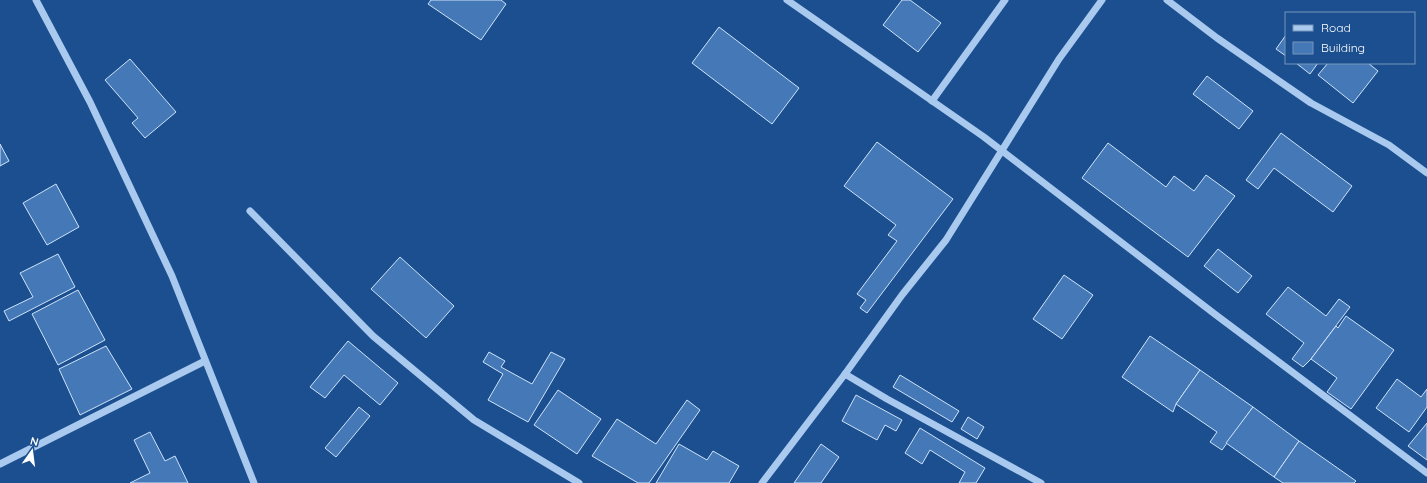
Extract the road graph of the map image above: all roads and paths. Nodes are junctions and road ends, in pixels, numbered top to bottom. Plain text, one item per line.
1 (36, 0) edge
2 (787, 0) edge
3 (1005, 0) edge
4 (1102, 0) edge
5 (1167, 0) edge
6 (932, 102) junction
7 (1002, 151) junction
8 (1427, 172) edge
9 (250, 211) dead end
10 (205, 361) junction
11 (846, 374) junction
12 (0, 464) edge
13 (1427, 473) edge
14 (254, 483) edge
15 (579, 483) edge
16 (762, 483) edge
17 (1041, 483) edge

1 - 10 street
2 - 6 street
3 - 6 street
4 - 7 street
5 - 8 street
6 - 7 street
7 - 11 street
7 - 13 street
9 - 15 street
10 - 12 street
10 - 14 street
11 - 16 street
11 - 17 street

